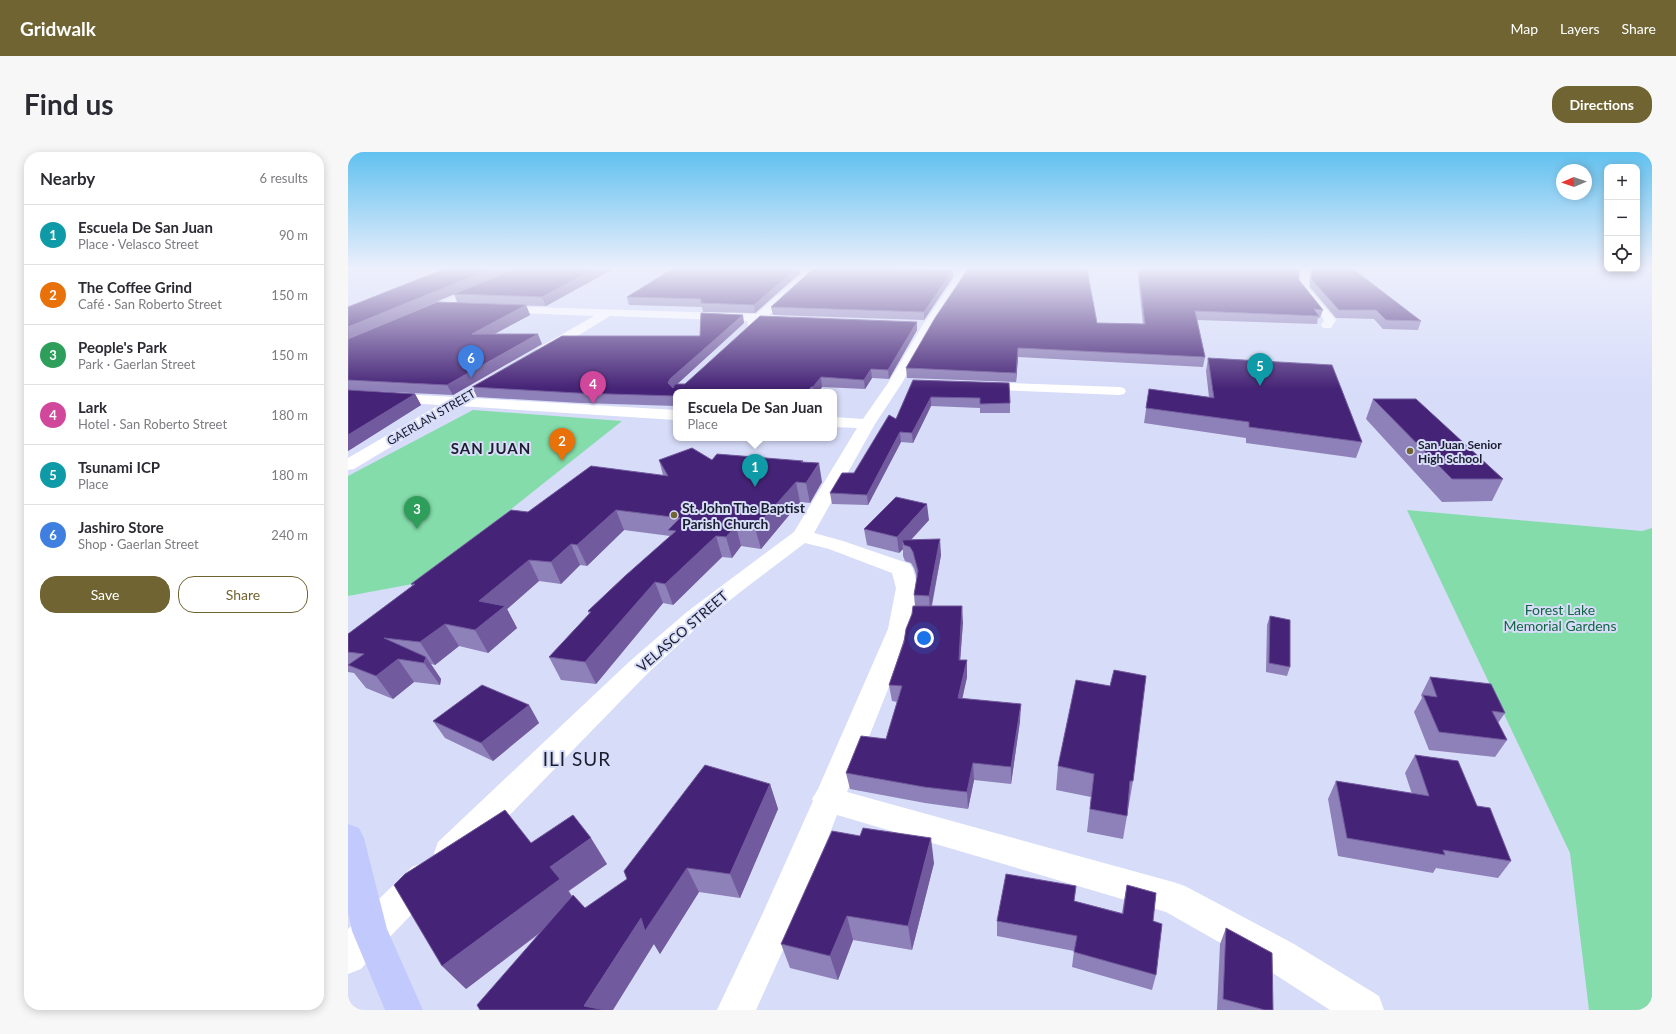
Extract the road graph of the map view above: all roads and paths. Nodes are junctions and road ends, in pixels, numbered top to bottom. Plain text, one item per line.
1 (431, 309) edge
2 (486, 309) edge
3 (613, 309) edge
4 (768, 309) edge
5 (932, 309) edge
6 (1321, 309) edge
7 (605, 314) junction
8 (758, 318) junction
9 (409, 319) edge
10 (797, 320) edge
11 (1327, 326) dead end
12 (742, 333) edge
13 (531, 358) edge
14 (511, 370) edge
15 (964, 385) edge
16 (1119, 391) dead end
17 (348, 395) edge
18 (670, 399) edge
19 (457, 402) junction
20 (653, 414) junction
21 (673, 415) edge
22 (837, 422) edge
23 (867, 424) junction
24 (348, 465) edge
25 (802, 536) junction
26 (827, 799) junction
27 (348, 838) edge
28 (359, 944) edge
29 (404, 1010) edge
30 (736, 1010) edge
31 (1365, 1010) edge

1 - 9 main road
2 - 7 street
3 - 7 street
4 - 8 street
5 - 23 street, VELASCO STREET
6 - 11 street
7 - 8 street
7 - 13 street
8 - 10 street
8 - 12 street
14 - 19 street, GAERLAN STREET
15 - 16 street
17 - 19 street
18 - 20 street
19 - 20 street
19 - 24 street, GAERLAN STREET
20 - 21 street
22 - 23 street
23 - 25 street, VELASCO STREET
25 - 26 street
25 - 28 street, VELASCO STREET
26 - 30 street
26 - 31 street
27 - 28 highway
28 - 29 highway

